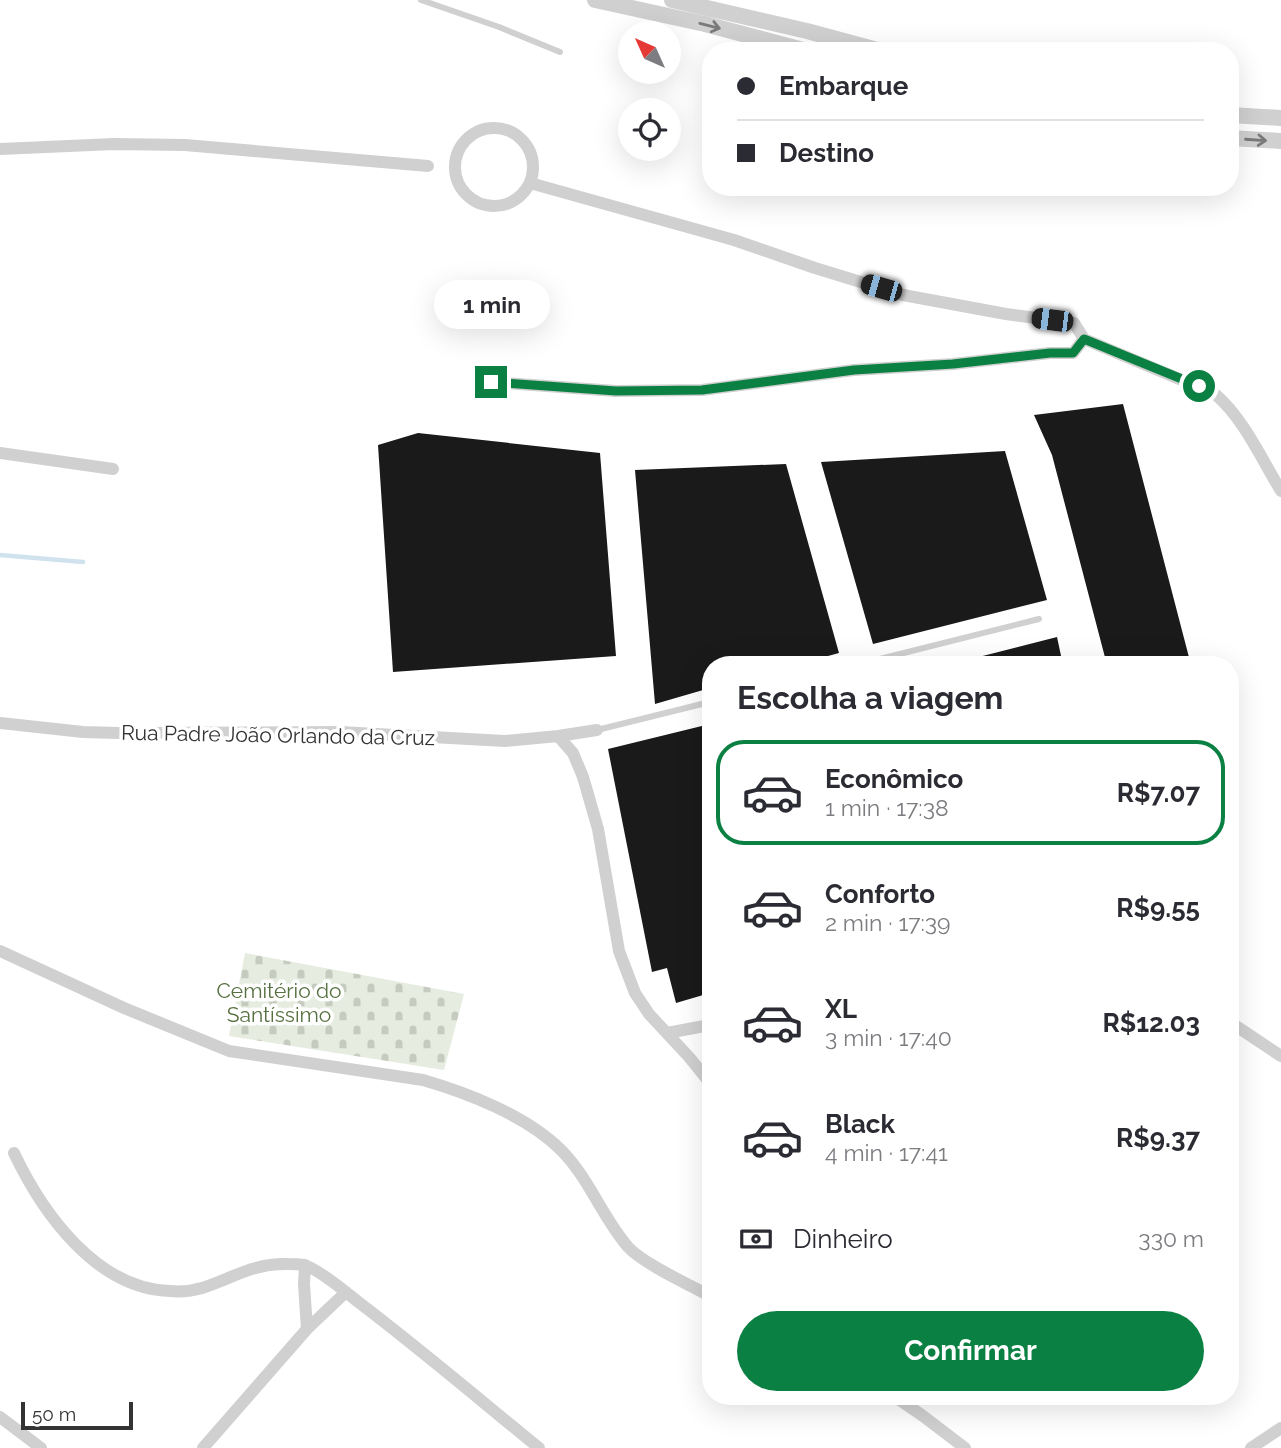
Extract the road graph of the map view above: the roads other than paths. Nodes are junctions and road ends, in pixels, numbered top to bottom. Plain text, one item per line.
1 (421, 0) edge
2 (672, 0) edge
3 (603, 1) edge
4 (807, 31) junction
5 (774, 42) edge
6 (806, 42) edge
7 (848, 42) edge
8 (560, 52) dead end
9 (1239, 116) edge
10 (1281, 118) edge
11 (1239, 139) edge
12 (1281, 141) edge
13 (0, 149) edge
14 (428, 166) dead end
15 (530, 183) junction
16 (1084, 339) junction
17 (491, 382) dead end
18 (0, 453) edge
19 (113, 469) dead end
20 (1281, 491) edge
21 (1040, 619) dead end
22 (892, 656) edge
23 (702, 704) edge
24 (0, 723) edge
25 (597, 730) joint
26 (558, 736) junction
27 (0, 951) edge
28 (702, 1026) edge
29 (1239, 1028) edge
30 (667, 1033) junction
31 (1281, 1056) edge
32 (702, 1074) edge
33 (15, 1153) dead end
34 (305, 1265) junction
35 (346, 1292) junction
36 (702, 1292) edge
37 (307, 1329) junction
38 (907, 1405) edge
39 (0, 1417) edge
40 (1281, 1428) edge
41 (41, 1448) edge
42 (203, 1448) edge
43 (539, 1448) edge
44 (965, 1448) edge
45 (1251, 1448) edge

1 - 8 lane
2 - 4 street
3 -> 5 street
4 - 6 street
4 - 7 street
9 - 10 street
11 -> 12 street
13 - 14 street
15 - 15 street
15 - 16 street
16 - 17 street
16 - 20 street
18 - 19 street
21 - 22 lane
23 - 25 lane
24 - 26 street, Rua Padre João Orlando da Cruz
25 - 26 street, Rua Padre João Orlando da Cruz
26 - 30 street
27 - 36 street
28 - 30 street
29 - 31 street
30 - 32 street
33 - 34 street
34 - 35 street
34 - 37 street
35 - 37 street
35 - 43 street
37 - 42 street
38 - 44 street
39 - 41 street
40 - 45 street

